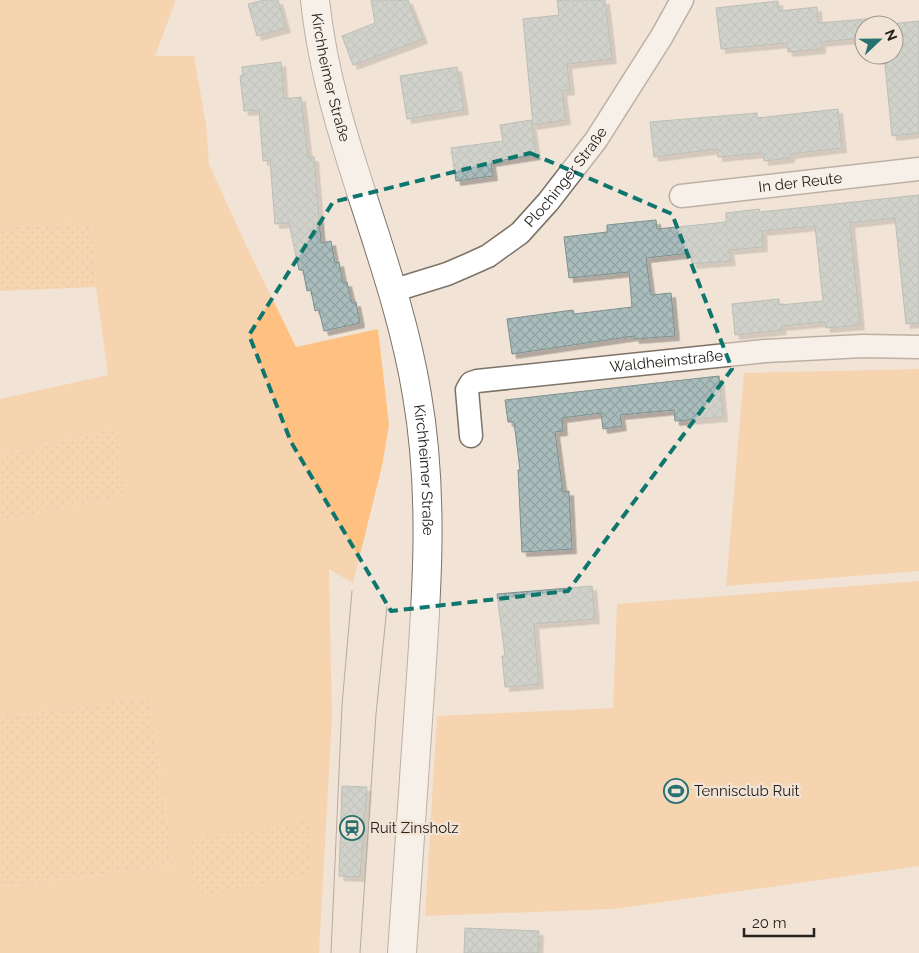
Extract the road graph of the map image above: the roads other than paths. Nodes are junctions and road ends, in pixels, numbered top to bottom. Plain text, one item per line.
1 (315, 0) edge
2 (682, 0) edge
3 (919, 169) edge
4 (681, 196) dead end
5 (392, 291) junction
6 (919, 347) edge
7 (471, 436) dead end
8 (402, 953) edge

1 - 5 main road, Kirchheimer Straße
2 - 5 street, Plochinger Straße
3 - 4 street, In der Reute
5 - 8 main road, Kirchheimer Straße
6 - 7 street, Waldheimstraße

